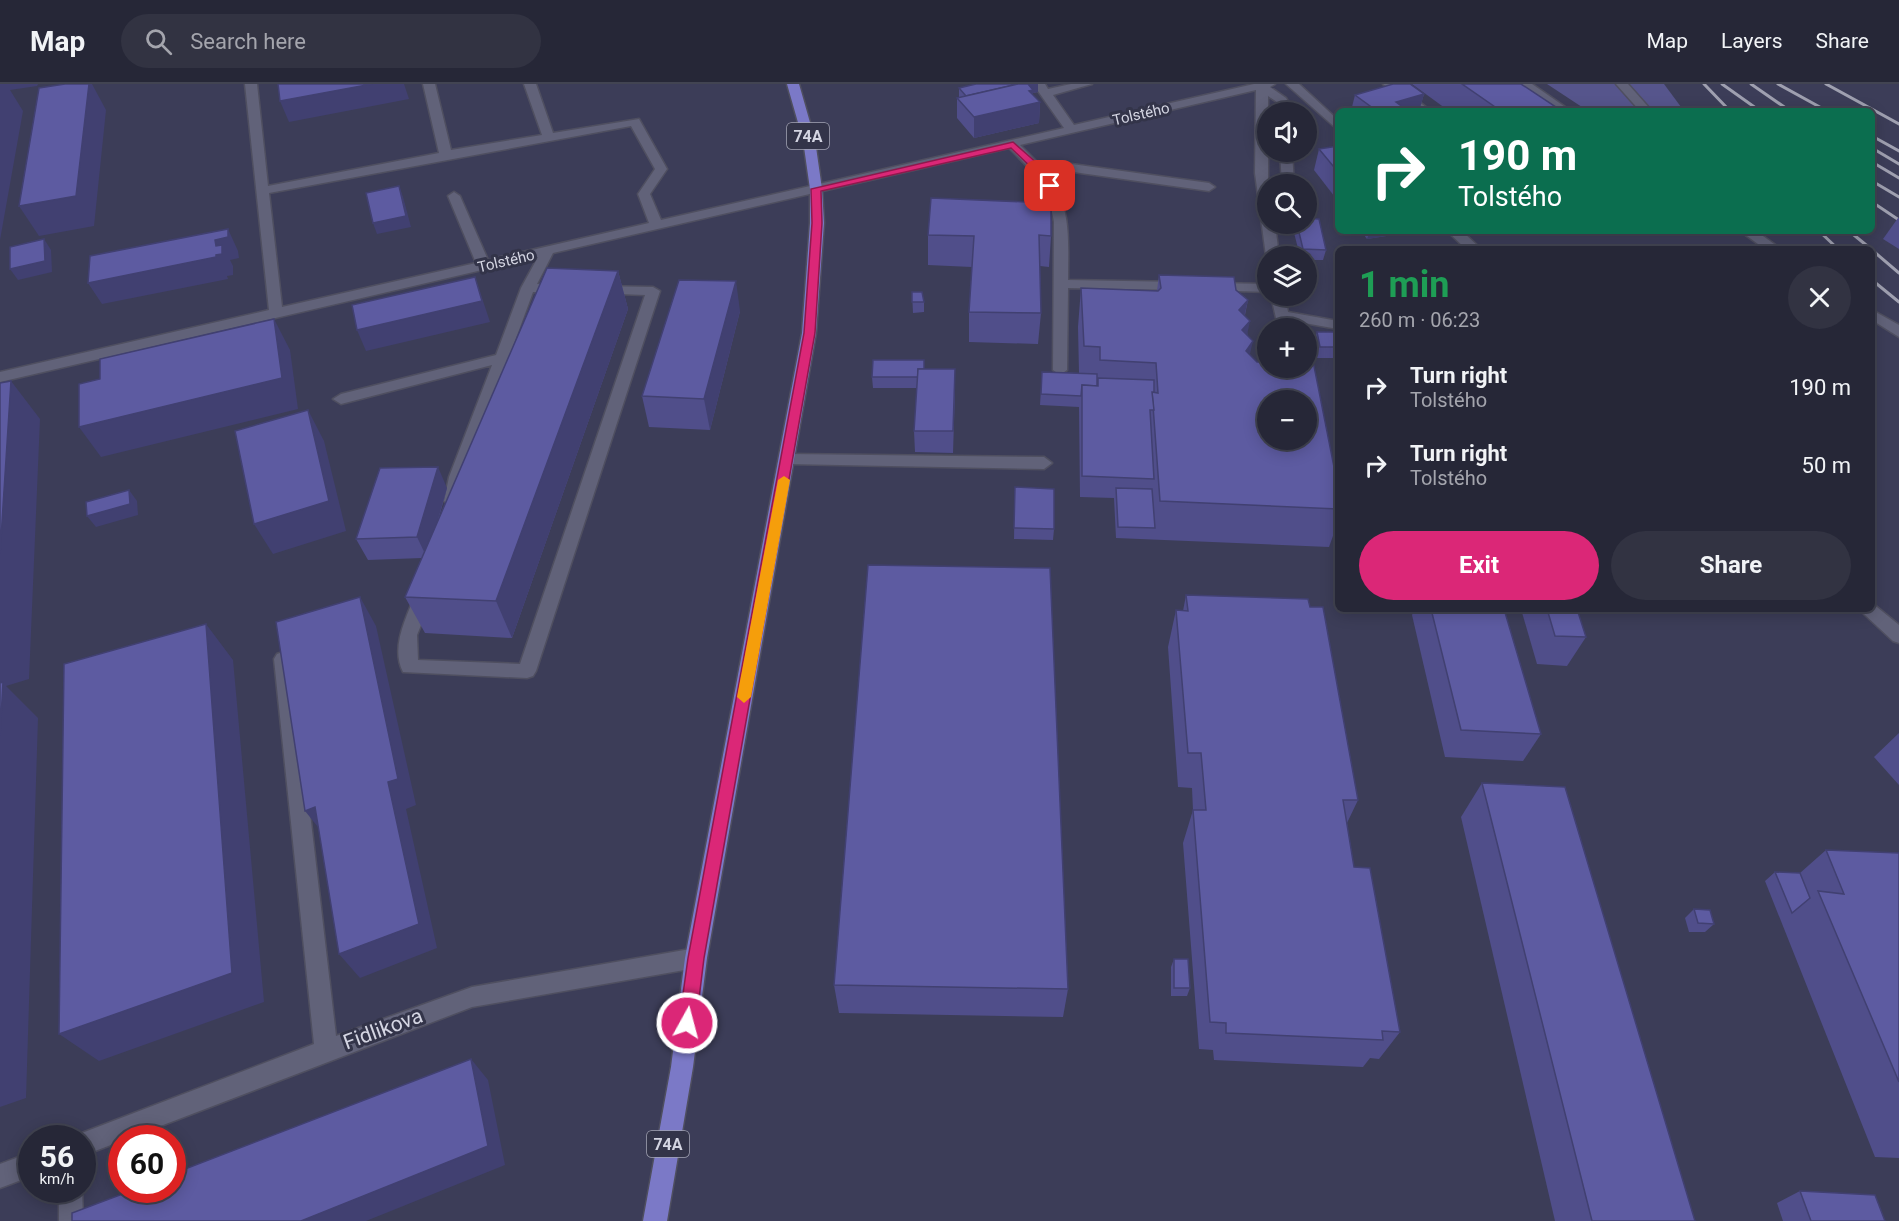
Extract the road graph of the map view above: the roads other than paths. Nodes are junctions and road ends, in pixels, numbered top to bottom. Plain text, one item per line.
1 (251, 84) edge
2 (429, 84) edge
3 (530, 84) edge
4 (793, 84) edge
5 (1086, 84) edge
6 (1292, 84) edge
7 (1389, 84) edge
8 (1524, 84) edge
9 (1622, 84) edge
10 (1264, 85) edge
11 (1043, 88) edge
12 (1283, 102) edge
13 (1421, 108) edge
14 (1560, 108) edge
15 (1643, 108) edge
16 (1335, 123) edge
17 (1072, 130) junction
18 (549, 137) junction
19 (1013, 145) junction
20 (446, 155) junction
21 (1042, 173) junction
22 (1261, 174) edge
23 (1209, 187) dead end
24 (816, 189) junction
25 (262, 191) junction
26 (454, 196) dead end
27 (657, 226) junction
28 (1457, 234) edge
29 (1752, 234) edge
30 (1471, 246) edge
31 (1770, 246) edge
32 (548, 251) junction
33 (484, 266) junction
34 (1061, 284) junction
35 (528, 288) junction
36 (1257, 288) edge
37 (1280, 306) edge
38 (276, 314) junction
39 (1875, 316) edge
40 (1335, 325) edge
41 (1899, 332) edge
42 (502, 358) junction
43 (1060, 370) edge
44 (0, 378) edge
45 (341, 399) dead end
46 (788, 459) junction
47 (1044, 463) dead end
48 (448, 522) edge
49 (433, 576) edge
50 (1872, 612) edge
51 (1899, 636) edge
52 (282, 659) edge
53 (696, 958) junction
54 (326, 1050) junction
55 (96, 1139) edge
56 (18, 1169) edge
57 (0, 1176) edge
58 (71, 1203) edge
59 (71, 1221) edge
60 (655, 1221) edge

1 - 25 street
2 - 20 street
3 - 18 street
4 - 24 main road, 74A
5 - 11 street
6 - 16 street
7 - 13 street
8 - 14 street
9 - 15 street
10 - 12 street
10 - 17 street, Tolstého
10 - 22 street
11 - 17 street
17 - 19 street, Tolstého
18 - 20 street
18 - 27 street
19 - 21 street
19 - 24 street, Tolstého
20 - 25 street
21 - 23 street
21 - 34 street
24 - 27 street, Tolstého
24 - 46 main road, 74A
25 - 38 street
26 - 33 street
27 - 32 street, Tolstého
28 - 30 street
29 - 31 street
32 - 33 street, Tolstého
32 - 35 street
33 - 38 street, Tolstého
34 - 36 street
34 - 43 street
35 - 42 street
35 - 49 street
37 - 40 street
38 - 44 street, Tolstého
39 - 41 street
42 - 45 street
42 - 48 street
46 - 47 street
46 - 53 main road, 74A
50 - 51 street
52 - 54 street
53 - 54 street, Fidlikova
53 - 60 main road, 74A
54 - 55 street, Fidlikova
56 - 57 street
58 - 59 street

